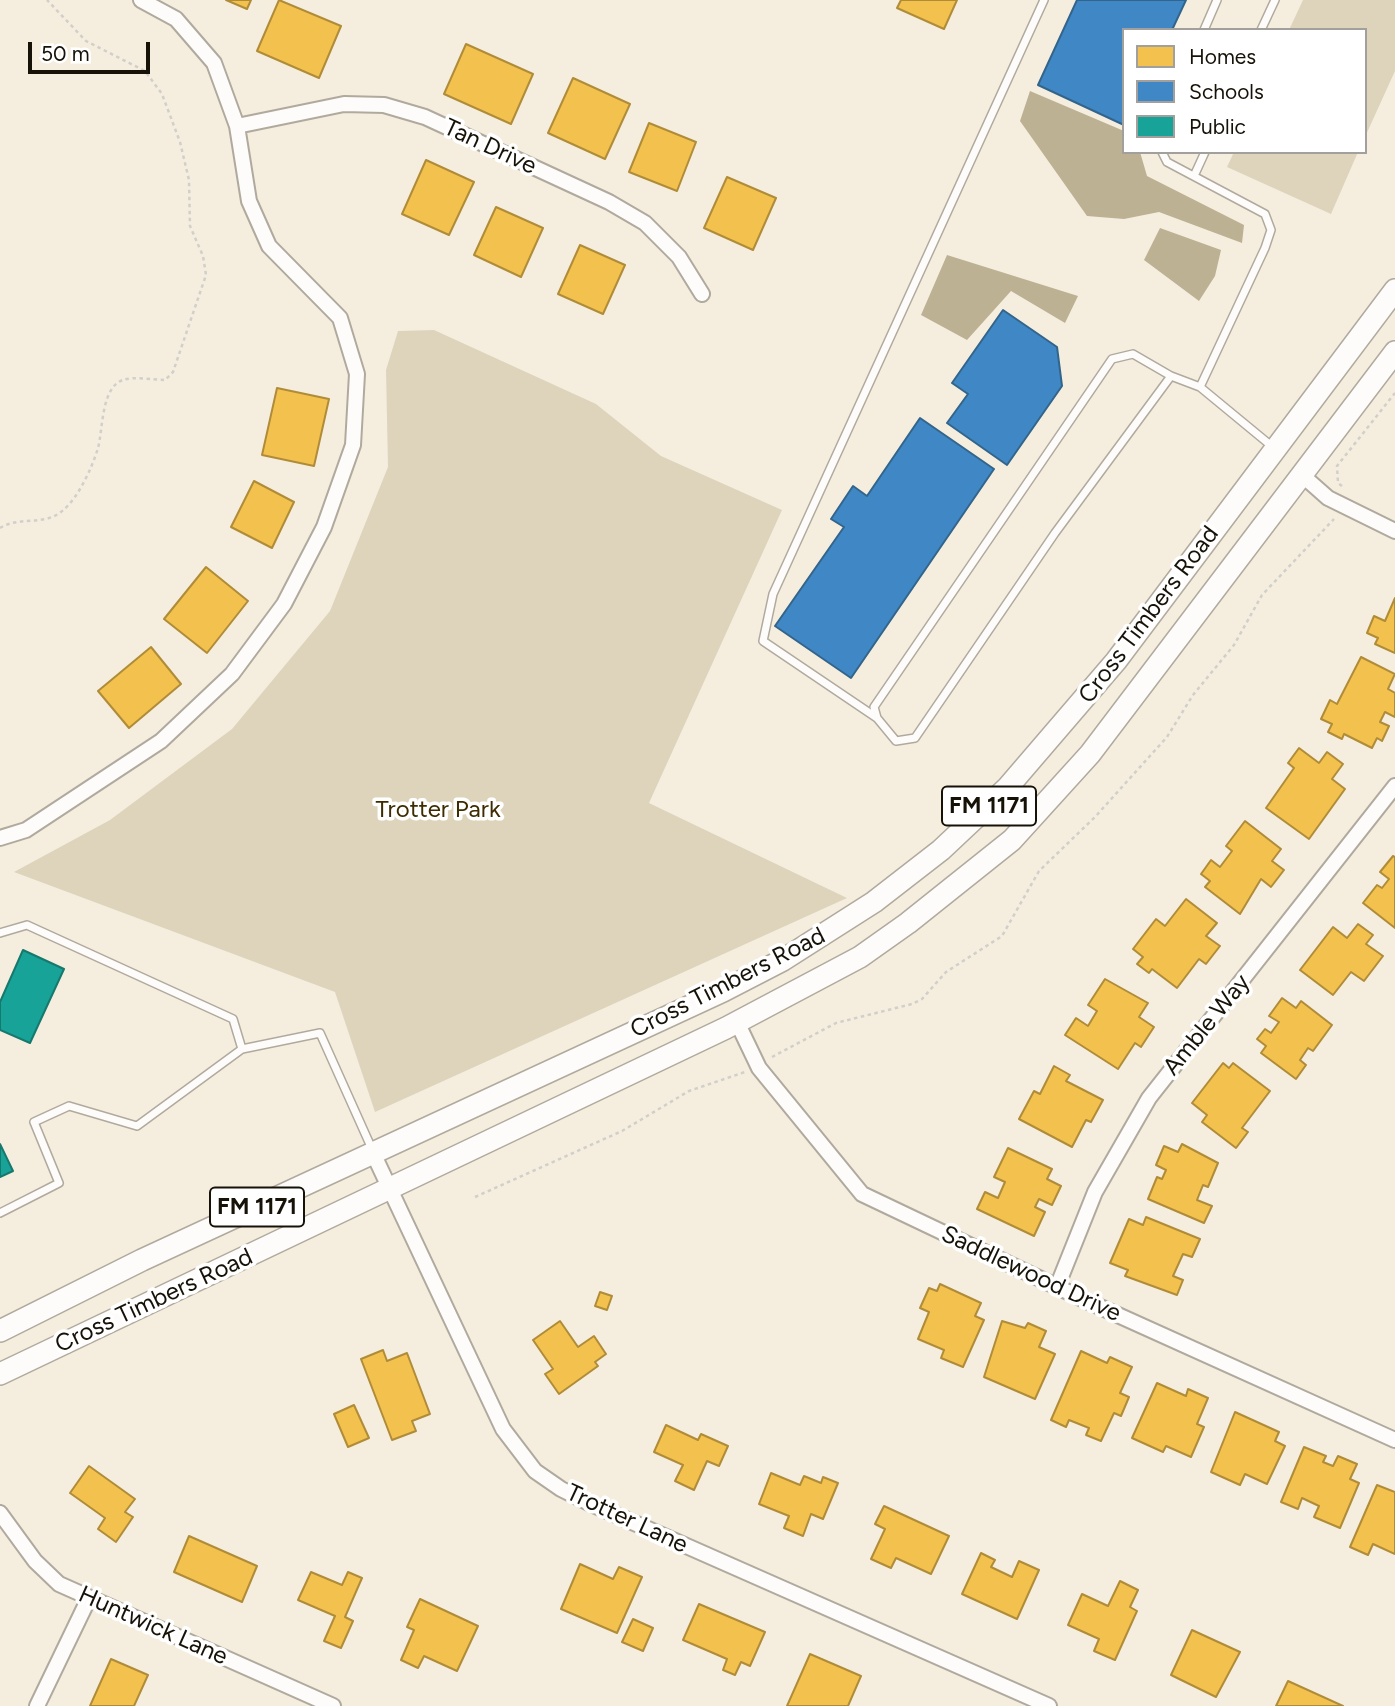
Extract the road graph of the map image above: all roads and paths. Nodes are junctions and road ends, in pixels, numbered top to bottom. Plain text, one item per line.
1 (47, 0) edge
2 (141, 0) edge
3 (1044, 0) edge
4 (1217, 0) edge
5 (1275, 0) edge
6 (1205, 28) edge
7 (1262, 28) edge
8 (237, 125) junction
9 (1164, 154) edge
10 (1204, 154) edge
11 (1194, 176) junction
12 (1395, 290) edge
13 (702, 294) dead end
14 (1395, 352) edge
15 (1171, 376) junction
16 (1200, 387) junction
17 (1274, 448) junction
18 (1302, 475) junction
19 (0, 528) edge
20 (1395, 531) edge
21 (877, 718) junction
22 (1395, 786) edge
23 (0, 838) edge
24 (0, 933) edge
25 (737, 1022) junction
26 (242, 1049) junction
27 (373, 1153) junction
28 (389, 1189) junction
29 (0, 1213) edge
30 (1057, 1287) junction
31 (0, 1331) edge
32 (0, 1374) edge
33 (1395, 1440) edge
34 (0, 1513) edge
35 (89, 1598) junction
36 (37, 1706) edge
37 (333, 1706) edge
38 (1049, 1706) edge

1 - 19 path
2 - 8 street
3 - 21 lane
4 - 6 lane
5 - 7 lane
8 - 13 street, Tan Drive
8 - 23 street
9 - 11 lane
10 - 11 lane
11 - 16 lane
12 - 17 main road, Cross Timbers Road / FM 1171
14 - 18 main road, Cross Timbers Road / FM 1171
15 - 16 lane
15 - 21 lane
15 - 21 lane
16 - 17 lane
17 - 18 main road
17 - 27 main road, Cross Timbers Road / FM 1171
18 - 20 street
18 - 25 main road, Cross Timbers Road / FM 1171
22 - 30 street, Amble Way
24 - 26 lane
25 - 28 main road, Cross Timbers Road / FM 1171
25 - 30 street, Saddlewood Drive
26 - 27 lane
26 - 29 lane
27 - 28 street, Trotter Lane
27 - 31 main road, Cross Timbers Road / FM 1171
28 - 32 main road, Cross Timbers Road / FM 1171
28 - 38 street, Trotter Lane
30 - 33 street, Saddlewood Drive
34 - 35 street, Huntwick Lane
35 - 36 street
35 - 37 street, Huntwick Lane

